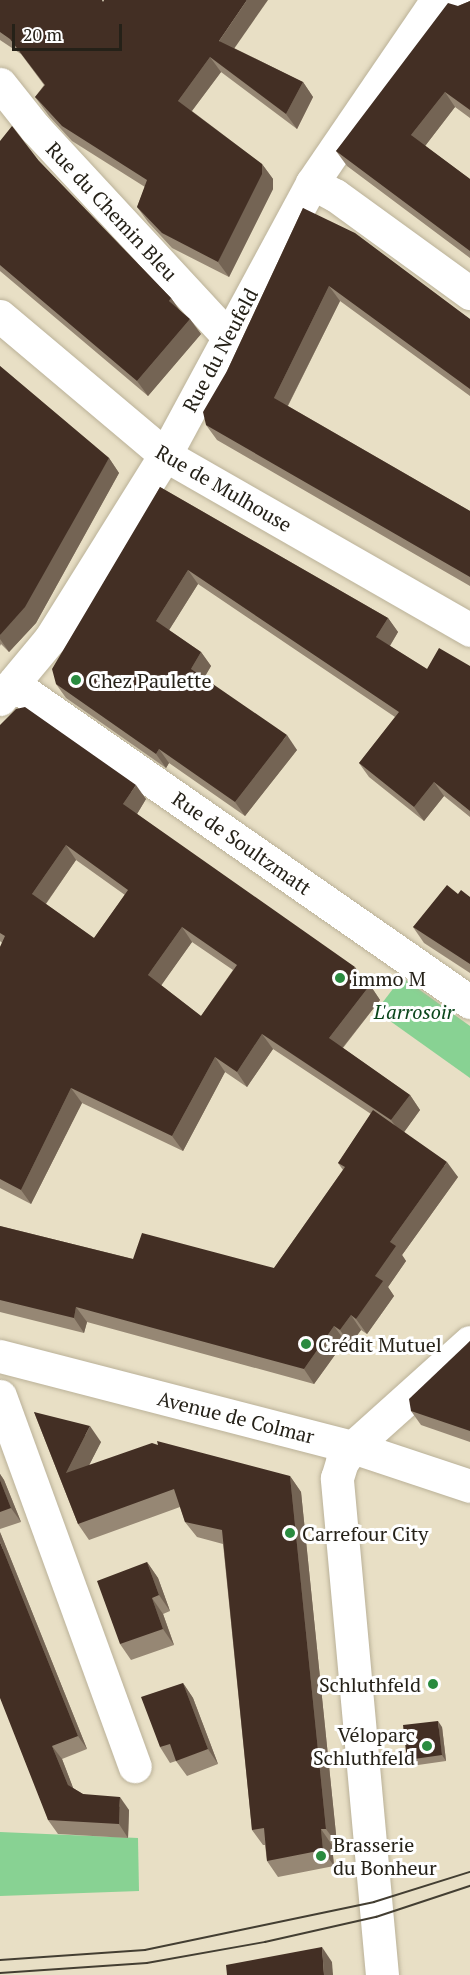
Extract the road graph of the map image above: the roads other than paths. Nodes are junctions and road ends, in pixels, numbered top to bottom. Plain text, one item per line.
1 (437, 0) edge
2 (466, 0) edge
3 (470, 3) edge
4 (0, 84) edge
5 (312, 183) junction
6 (470, 293) edge
7 (0, 316) edge
8 (227, 335) junction
9 (165, 455) junction
10 (470, 630) edge
11 (7, 691) edge
12 (470, 1002) edge
13 (470, 1342) edge
14 (0, 1356) edge
15 (0, 1396) edge
16 (353, 1447) junction
17 (470, 1486) edge
18 (135, 1766) dead end
19 (382, 1975) edge

1 - 5 street, Rue du Neufeld
2 - 3 street
4 - 8 street, Rue du Chemin Bleu
5 - 6 street
5 - 8 street, Rue du Neufeld
7 - 9 street, Rue de Mulhouse
8 - 9 street, Rue du Neufeld
9 - 10 street, Rue de Mulhouse
9 - 11 street, Rue du Neufeld
11 - 12 street, Rue de Soultzmatt
13 - 16 street
14 - 16 street, Avenue de Colmar
15 - 18 street
16 - 17 street, Avenue de Colmar
16 - 19 street

